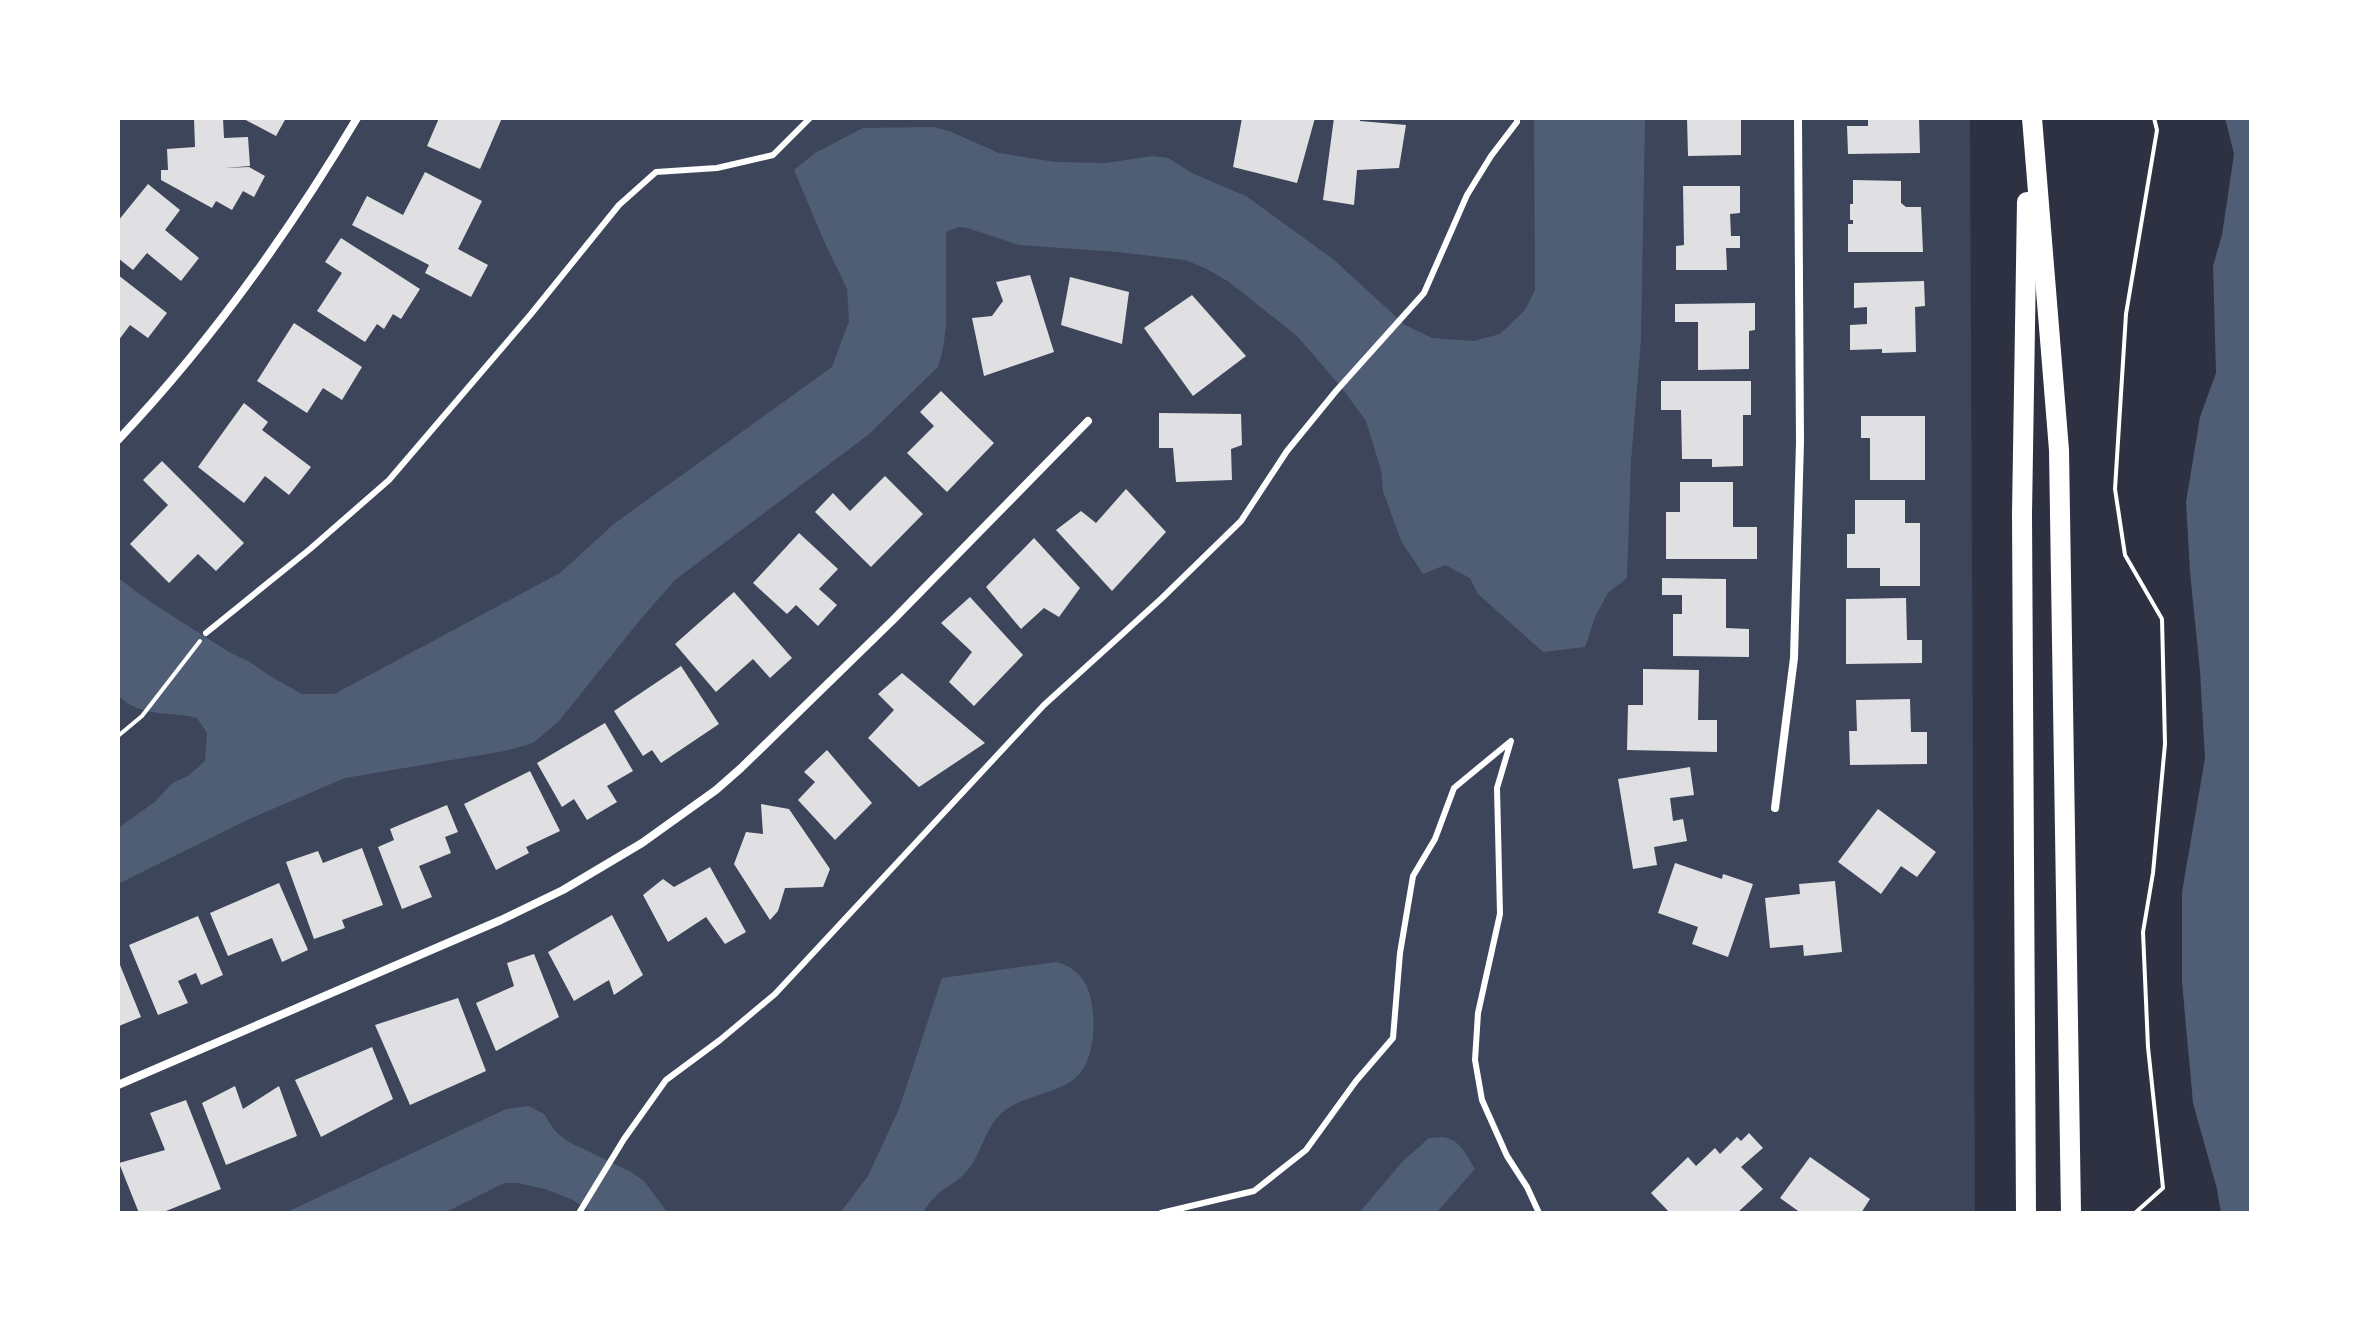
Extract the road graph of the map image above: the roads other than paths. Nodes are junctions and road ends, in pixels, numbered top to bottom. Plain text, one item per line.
1 (357, 118) edge
2 (810, 118) edge
3 (1517, 118) edge
4 (1798, 118) edge
5 (2030, 118) edge
6 (1088, 421) dead end
7 (118, 440) edge
8 (206, 633) road end
9 (1775, 808) dead end
10 (118, 1085) edge
11 (580, 1212) edge
12 (1161, 1213) edge
13 (1539, 1213) edge
14 (2026, 1213) edge
15 (2071, 1213) edge

1 - 7 street
2 - 8 lane
3 - 11 lane
4 - 9 street
5 - 14 main road
5 - 15 main road
6 - 10 street
12 - 13 lane

